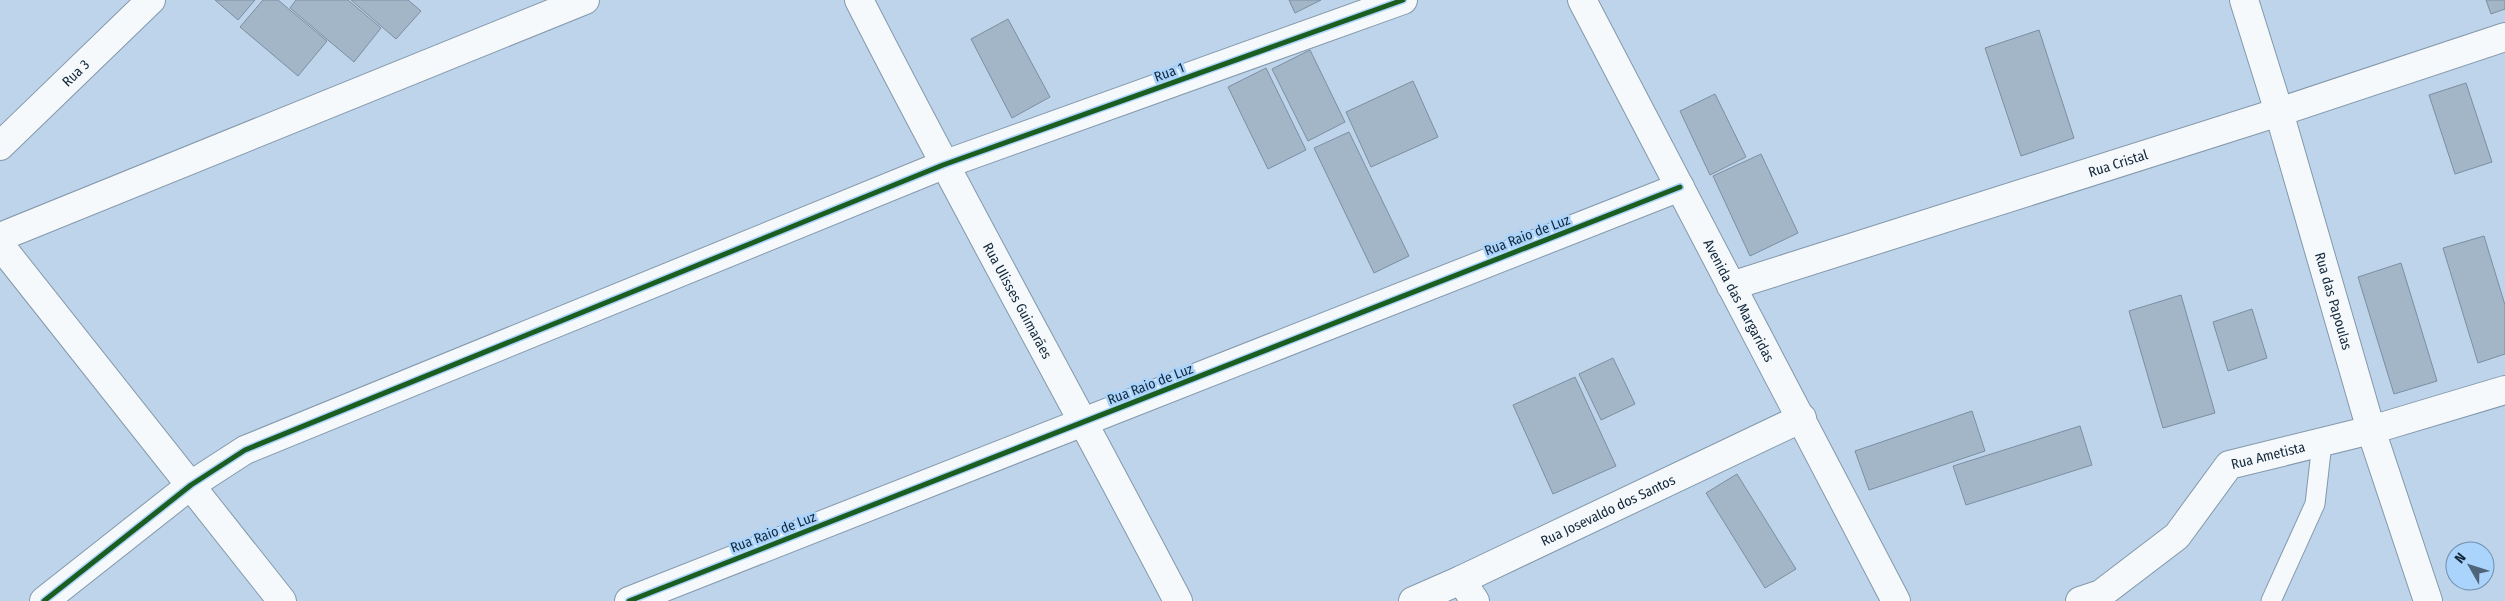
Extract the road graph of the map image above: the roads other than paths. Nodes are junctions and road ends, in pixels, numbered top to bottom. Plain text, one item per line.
1 (151, 0) edge
2 (585, 0) edge
3 (859, 0) edge
4 (1403, 0) edge
5 (1582, 0) edge
6 (2244, 0) edge
7 (2505, 37) edge
8 (2279, 112) junction
9 (0, 146) edge
10 (943, 165) junction
11 (1680, 187) junction
12 (0, 237) edge
13 (0, 245) edge
14 (1731, 286) junction
15 (2505, 390) edge
16 (1802, 418) junction
17 (1084, 422) junction
18 (2371, 430) junction
19 (2322, 443) junction
20 (191, 484) junction
21 (1468, 591) edge
22 (44, 601) edge
23 (282, 601) edge
24 (628, 601) edge
25 (1178, 601) edge
26 (1413, 601) edge
27 (1896, 601) edge
28 (2080, 601) edge
29 (2271, 601) edge
30 (2428, 601) edge

1 - 9 street, Rua 3
2 - 12 street
3 - 10 street, Rua Ulisses Guimarães
4 - 10 street, Rua 1
5 - 11 street, Avenida das Margaridas
6 - 8 street, Rua das Papoulas
7 - 8 street, Rua Cristal
8 - 14 street, Rua Cristal
8 - 18 street, Rua das Papoulas
10 - 17 street, Rua Ulisses Guimarães
10 - 20 street, Rua 1
11 - 14 street, Avenida das Margaridas
11 - 17 street, Rua Raio de Luz
13 - 20 street
14 - 16 street, Avenida das Margaridas
15 - 18 street, Rua Ametista
16 - 21 street, Rua Josevaldo dos Santos
16 - 27 street, Avenida das Margaridas
17 - 24 street, Rua Raio de Luz
17 - 25 street, Rua Ulisses Guimarães
18 - 19 street, Rua Ametista
18 - 30 street, Rua das Papoulas
19 - 28 street, Rua Ametista
19 - 29 lane
20 - 22 street, Rua 1
20 - 23 street
21 - 26 street, Rua Josevaldo dos Santos

